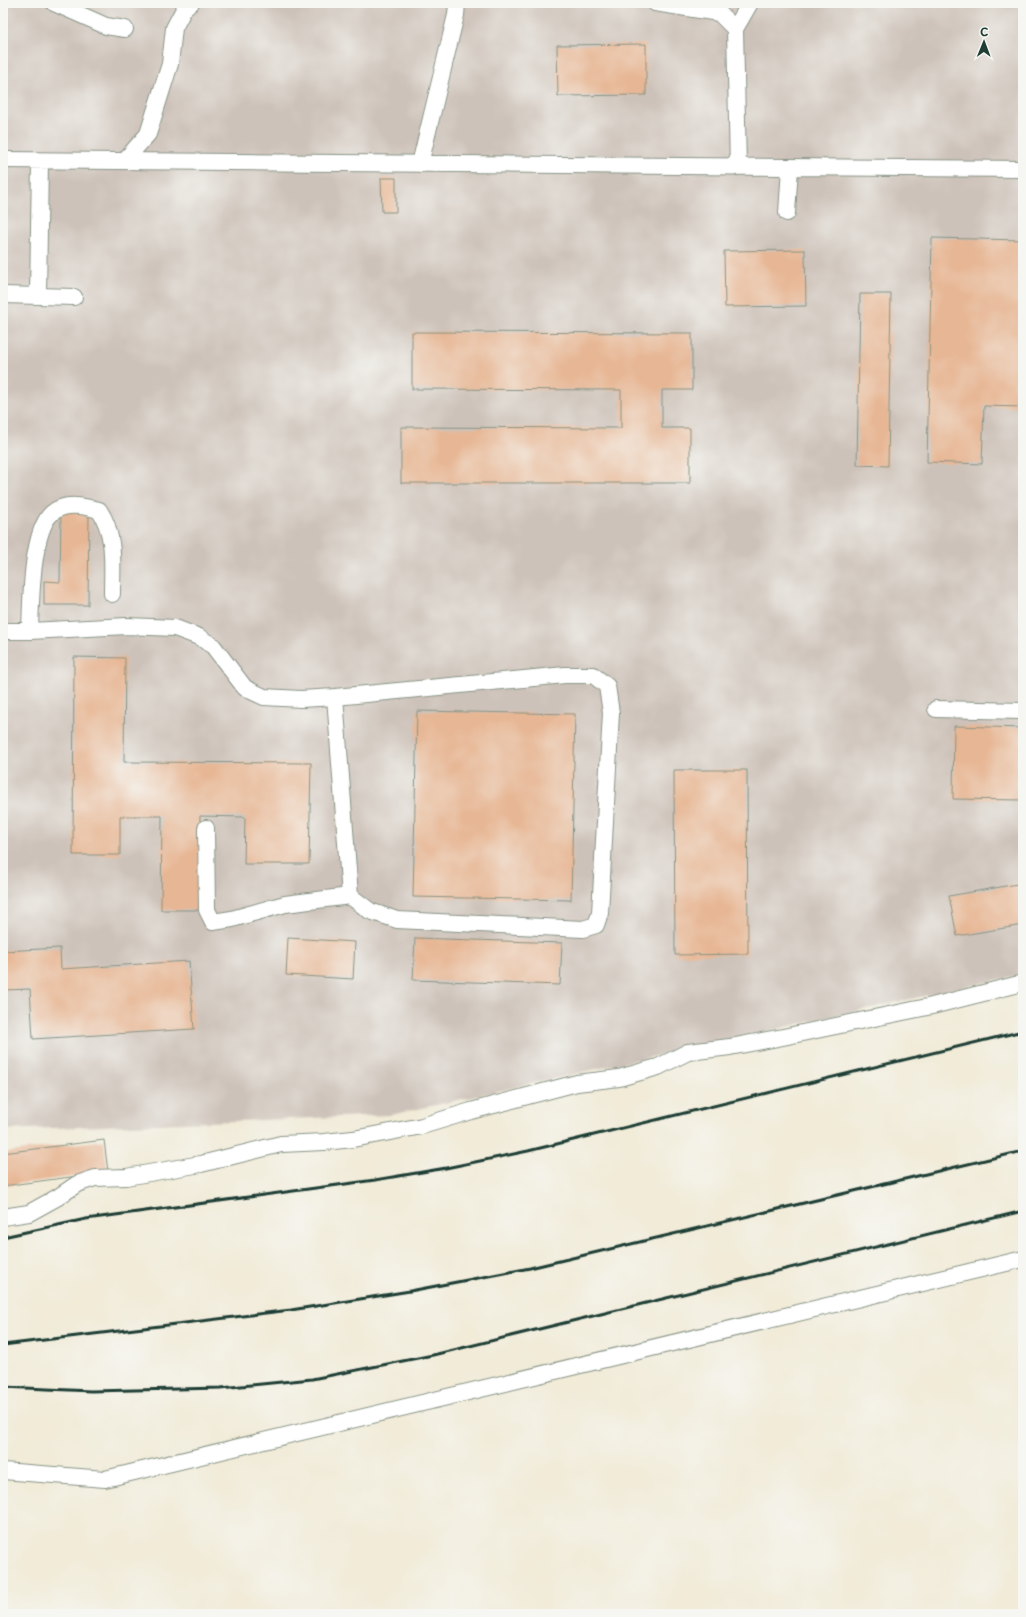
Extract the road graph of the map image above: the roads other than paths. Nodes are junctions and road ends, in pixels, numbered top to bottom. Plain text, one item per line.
1 (54, 3) edge
2 (191, 3) edge
3 (457, 3) edge
4 (655, 3) edge
5 (750, 3) edge
6 (735, 29) junction
7 (125, 30) dead end
8 (3, 160) edge
9 (40, 161) junction
10 (124, 161) junction
11 (420, 164) junction
12 (738, 167) junction
13 (790, 168) junction
14 (1023, 170) edge
15 (787, 213) dead end
16 (3, 295) edge
17 (38, 296) junction
18 (74, 297) dead end
19 (112, 594) dead end
20 (3, 631) edge
21 (30, 631) junction
22 (335, 697) junction
23 (936, 710) dead end
24 (1023, 711) edge
25 (206, 828) dead end
26 (350, 896) junction
27 (1023, 982) edge
28 (3, 1217) edge
29 (1023, 1259) edge
30 (3, 1471) edge

1 - 7 street
2 - 10 street
3 - 11 street
4 - 6 street
5 - 6 street
6 - 12 street
8 - 9 street
9 - 10 street
9 - 17 street
10 - 11 street
11 - 12 street
12 - 13 street
13 - 14 street
13 - 15 street
16 - 17 street
17 - 18 street
19 - 21 street
20 - 21 street
21 - 22 street
22 - 26 street
22 - 26 street
23 - 24 street
25 - 26 street
27 - 28 street
29 - 30 street

